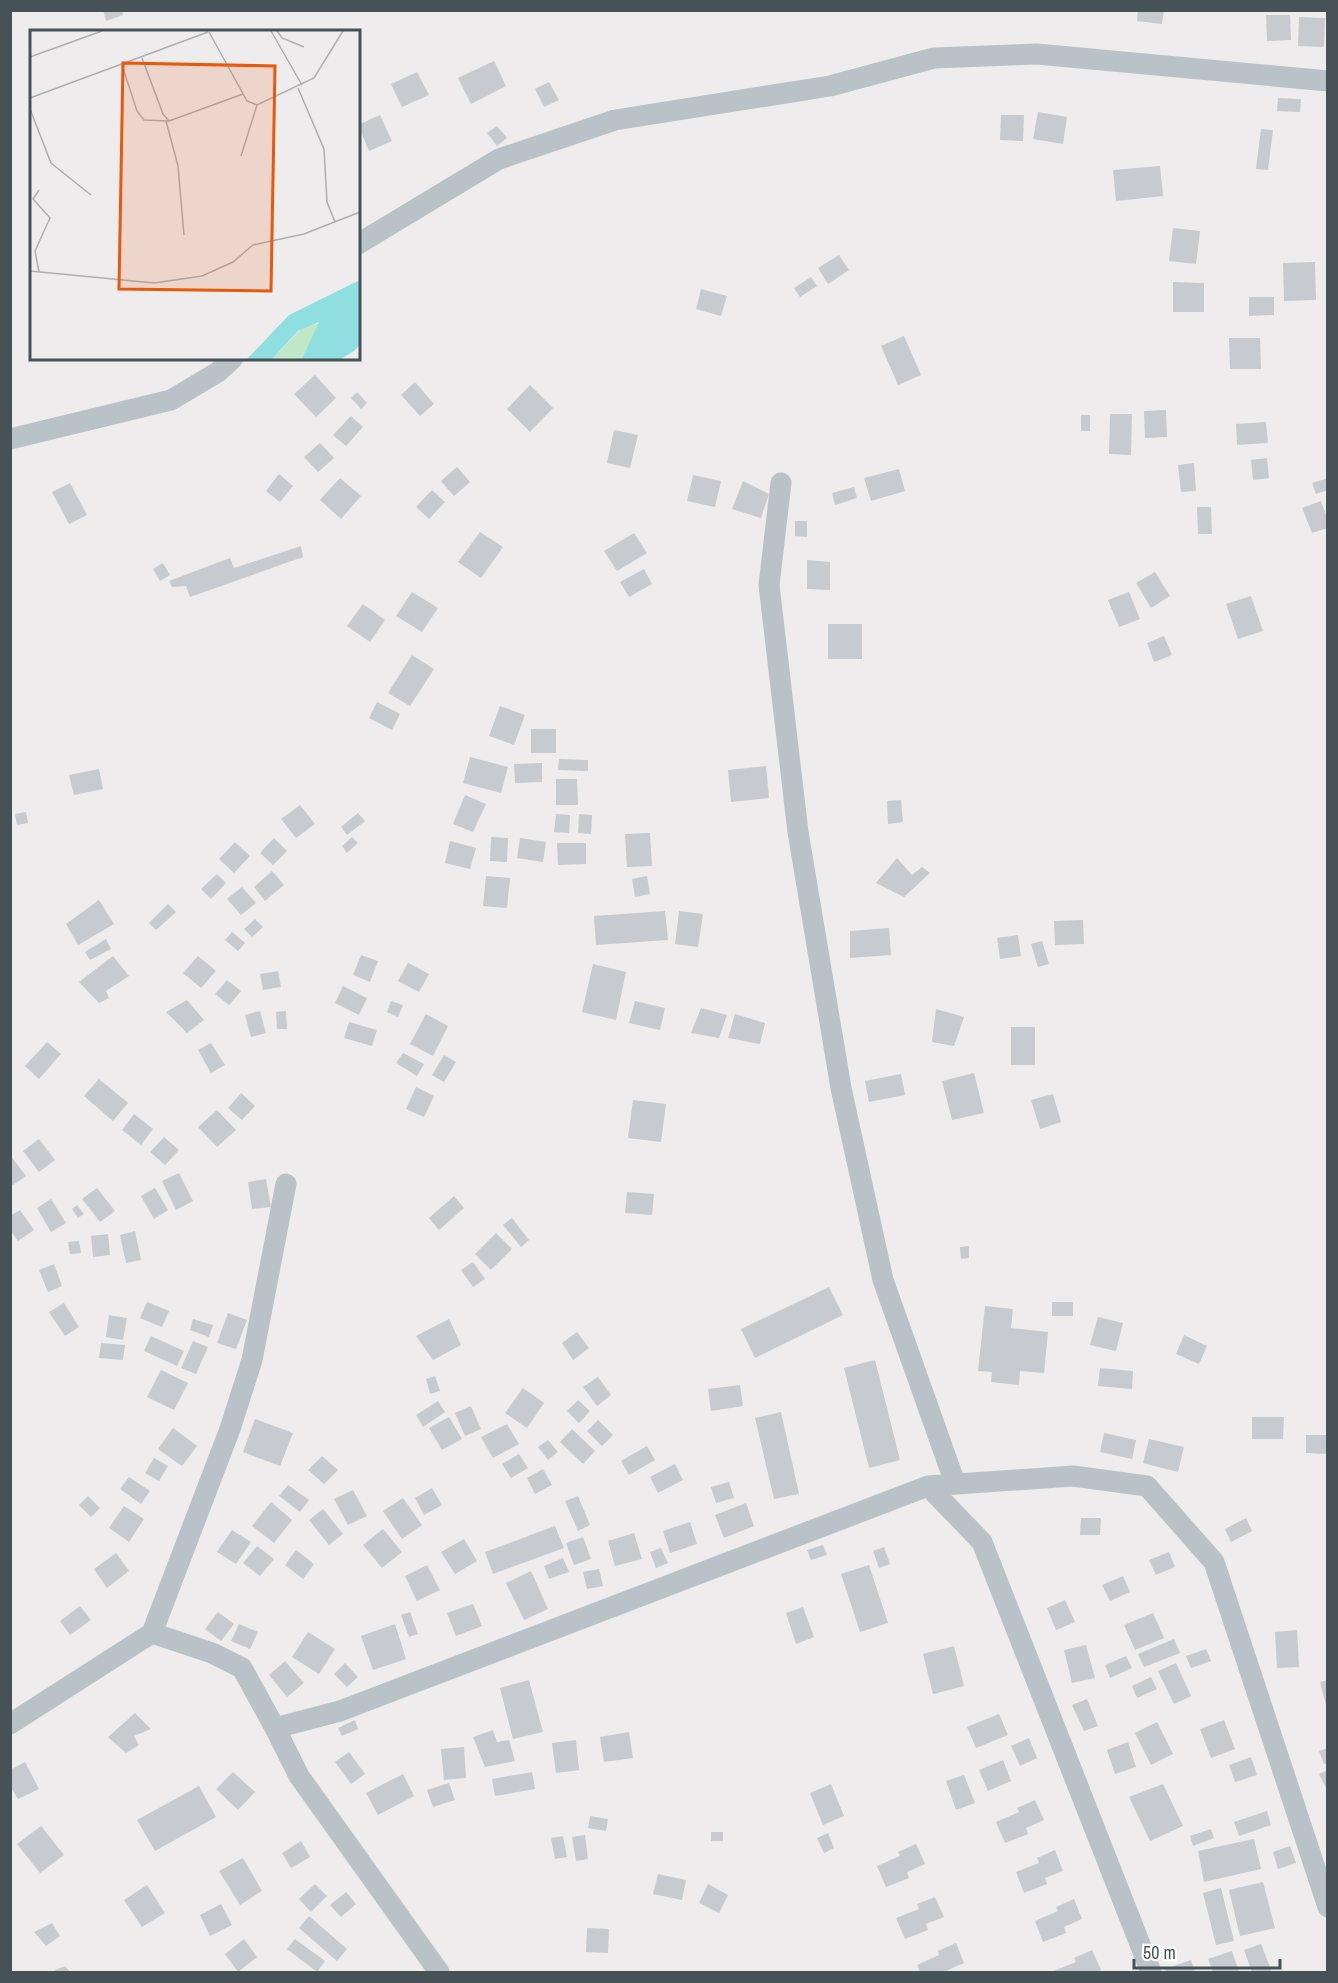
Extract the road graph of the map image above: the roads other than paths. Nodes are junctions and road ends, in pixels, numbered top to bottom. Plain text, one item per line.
1 (1328, 81) edge
2 (360, 243) edge
3 (230, 360) edge
4 (10, 439) edge
5 (781, 483) dead end
6 (286, 1184) dead end
7 (955, 1483) junction
8 (928, 1486) junction
9 (152, 1633) junction
10 (10, 1724) edge
11 (275, 1728) junction
12 (1328, 1907) edge
13 (440, 1972) edge
14 (1151, 1972) edge

1 - 2 street
3 - 4 street
5 - 7 street
6 - 9 street
7 - 8 street
7 - 12 street
8 - 11 street
8 - 14 street
9 - 10 street
9 - 11 street
11 - 13 street

